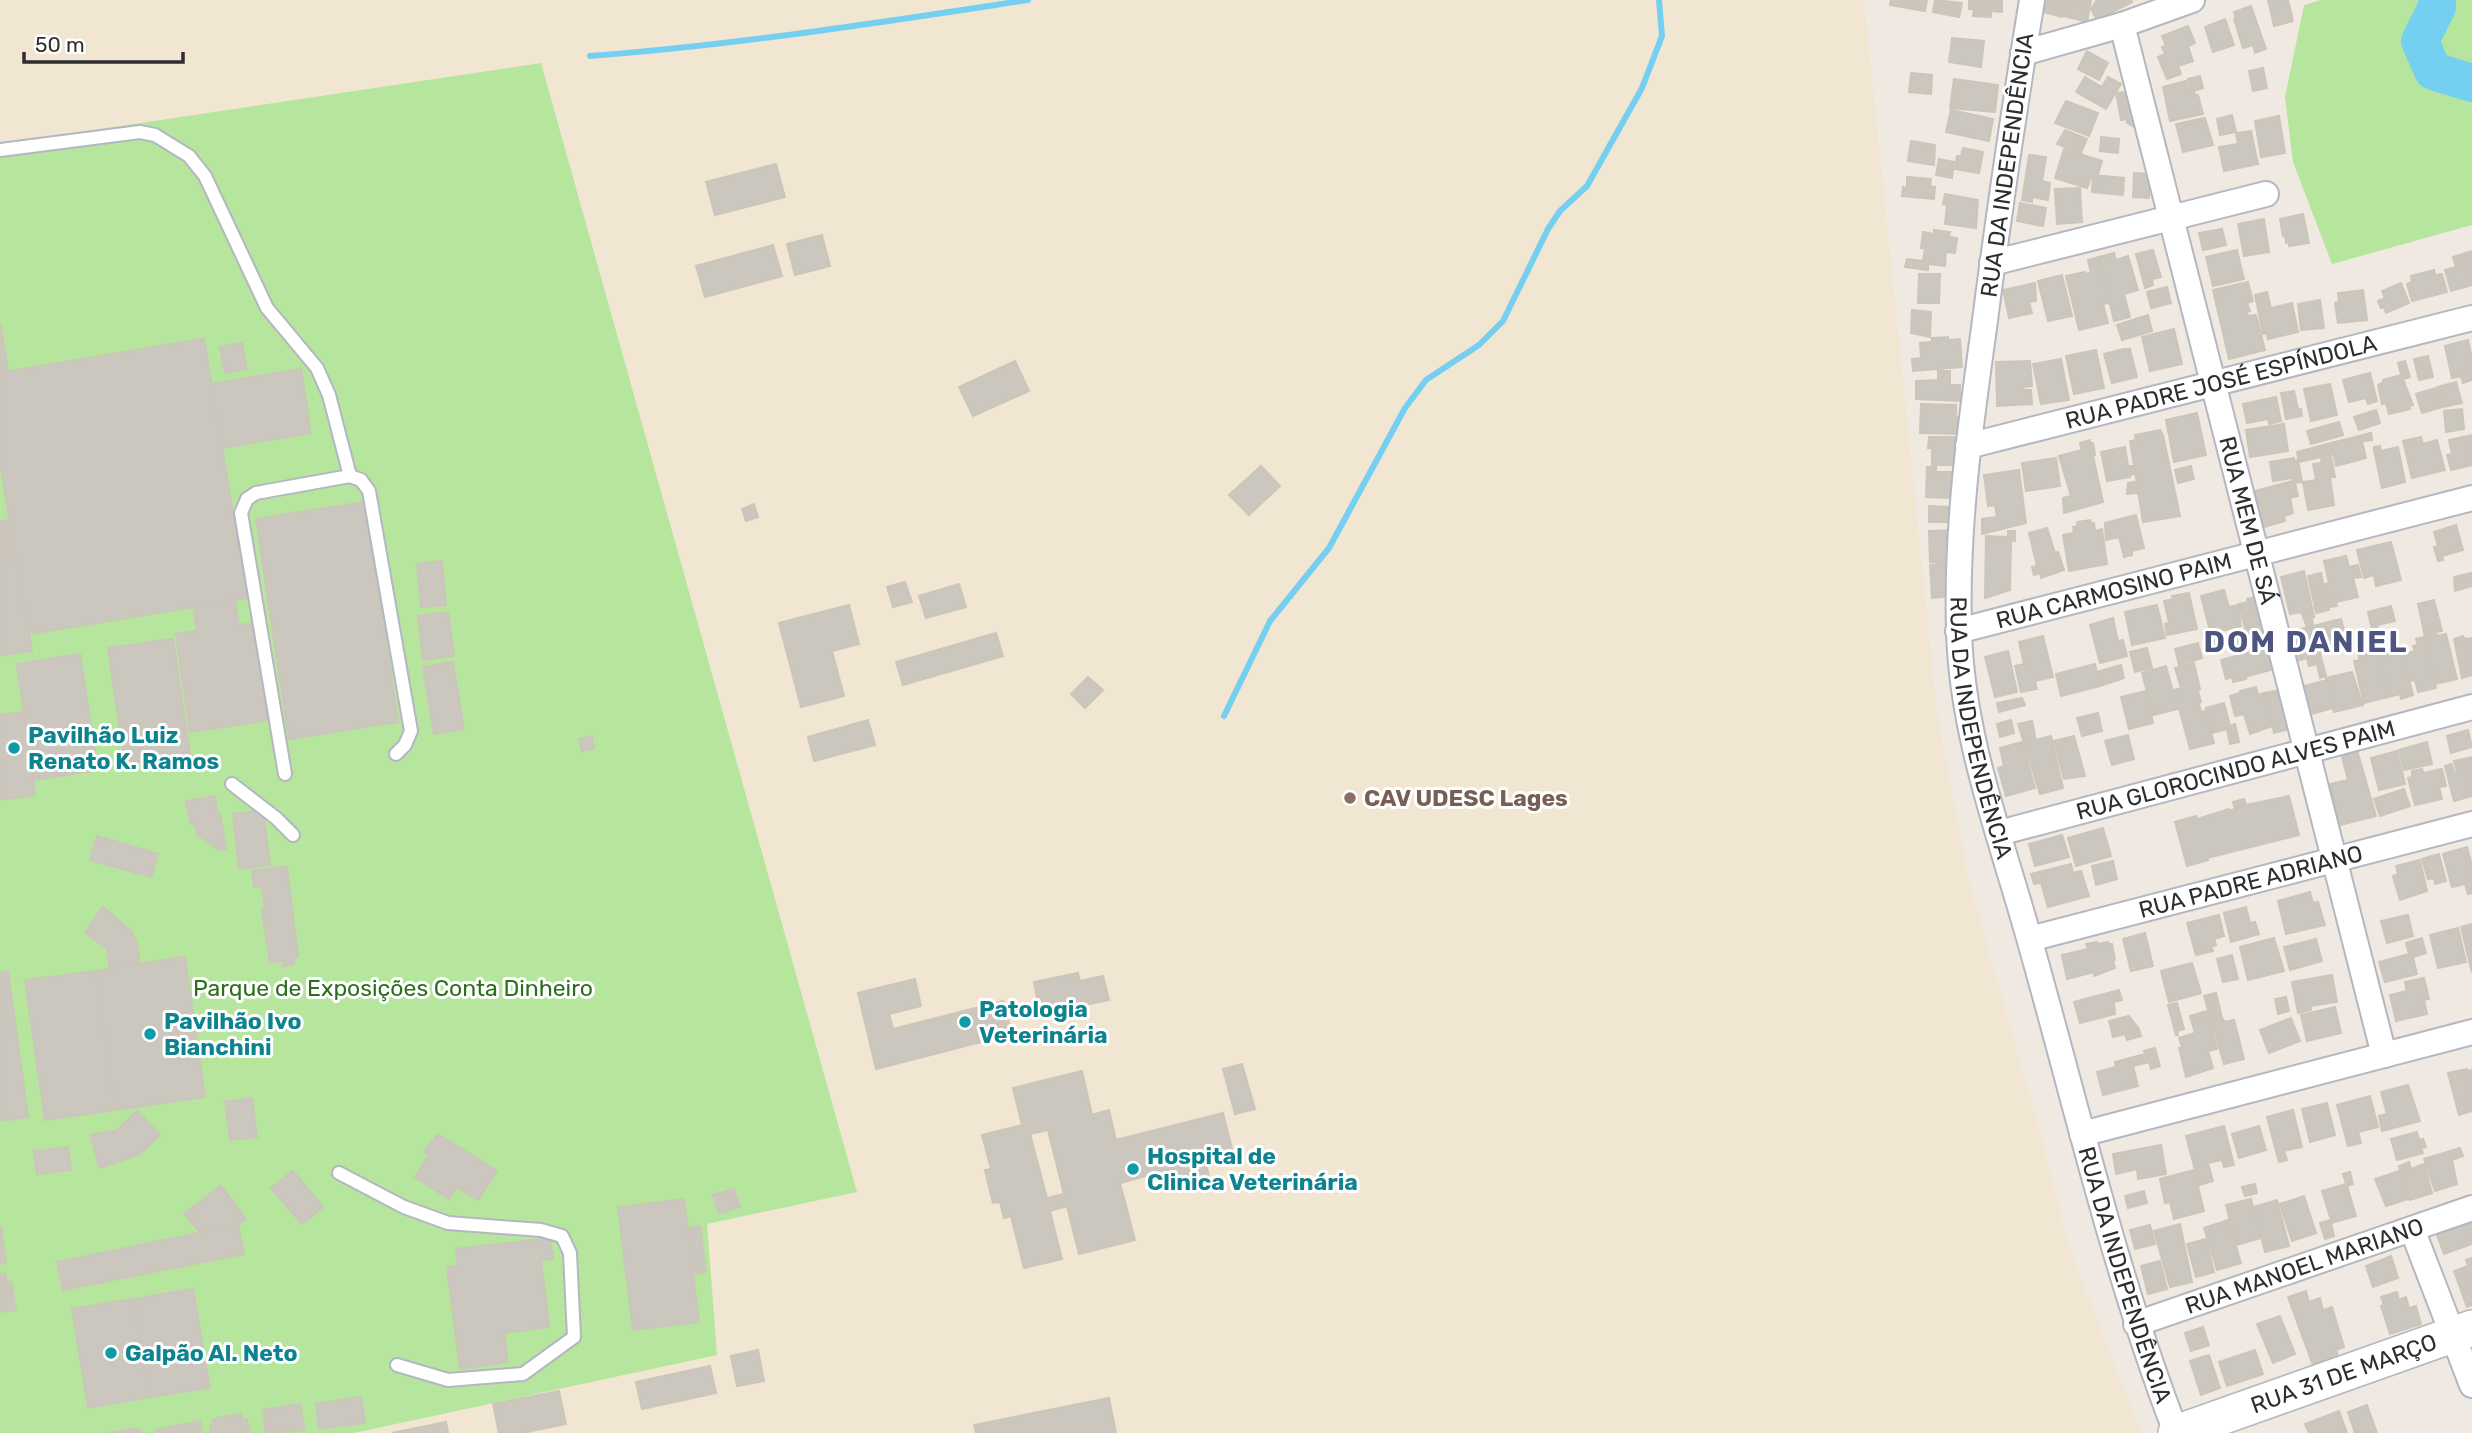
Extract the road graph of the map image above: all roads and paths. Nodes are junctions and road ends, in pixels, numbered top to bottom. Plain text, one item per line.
1 (2032, 0) edge
2 (2192, 0) edge
3 (2122, 25) junction
4 (2023, 53) junction
5 (0, 150) edge
6 (2266, 194) dead end
7 (2171, 218) junction
8 (1992, 263) junction
9 (2472, 318) edge
10 (2213, 384) junction
11 (1968, 446) junction
12 (350, 476) junction
13 (2472, 498) edge
14 (2256, 554) junction
15 (1958, 631) junction
16 (2472, 708) edge
17 (2307, 751) junction
18 (396, 754) dead end
19 (285, 774) dead end
20 (232, 785) dead end
21 (2472, 824) edge
22 (1999, 833) junction
23 (293, 835) dead end
24 (2334, 860) junction
25 (2030, 939) junction
26 (2472, 1032) edge
27 (2384, 1055) junction
28 (2082, 1134) junction
29 (339, 1173) dead end
30 (2472, 1208) edge
31 (2412, 1228) junction
32 (2136, 1324) junction
33 (2462, 1331) edge
34 (397, 1365) dead end
35 (2472, 1385) edge
36 (2176, 1433) edge

1 - 4 street, RUA DA INDEPENDÊNCIA
2 - 3 street
3 - 4 street
3 - 7 street, RUA MEM DE SÁ
4 - 8 street, RUA DA INDEPENDÊNCIA
5 - 12 lane
6 - 7 street
7 - 8 street
7 - 10 street, RUA MEM DE SÁ
8 - 11 street, RUA DA INDEPENDÊNCIA
9 - 10 street, RUA PADRE JOSÉ ESPÍNDOLA
10 - 11 street, RUA PADRE JOSÉ ESPÍNDOLA
10 - 14 street, RUA MEM DE SÁ
11 - 15 street, RUA DA INDEPENDÊNCIA
12 - 18 lane
12 - 19 lane
13 - 14 street, RUA CARMOSINO PAIM
14 - 15 street, RUA CARMOSINO PAIM
14 - 17 street, RUA MEM DE SÁ
15 - 22 street, RUA DA INDEPENDÊNCIA
16 - 17 street, RUA GLOROCINDO ALVES PAIM
17 - 22 street, RUA GLOROCINDO ALVES PAIM
17 - 24 street, RUA MEM DE SÁ
20 - 23 lane
21 - 24 street, RUA PADRE ADRIANO
22 - 25 street, RUA DA INDEPENDÊNCIA
24 - 25 street, RUA PADRE ADRIANO
24 - 27 street, RUA MEM DE SÁ
25 - 28 street, RUA DA INDEPENDÊNCIA
26 - 27 street
27 - 28 street
28 - 32 street, RUA DA INDEPENDÊNCIA
29 - 34 lane
30 - 31 street, RUA MANOEL MARIANO
31 - 32 street, RUA MANOEL MARIANO
31 - 33 street
32 - 36 street, RUA DA INDEPENDÊNCIA
33 - 35 street
33 - 36 main road, RUA 31 DE MARÇO

